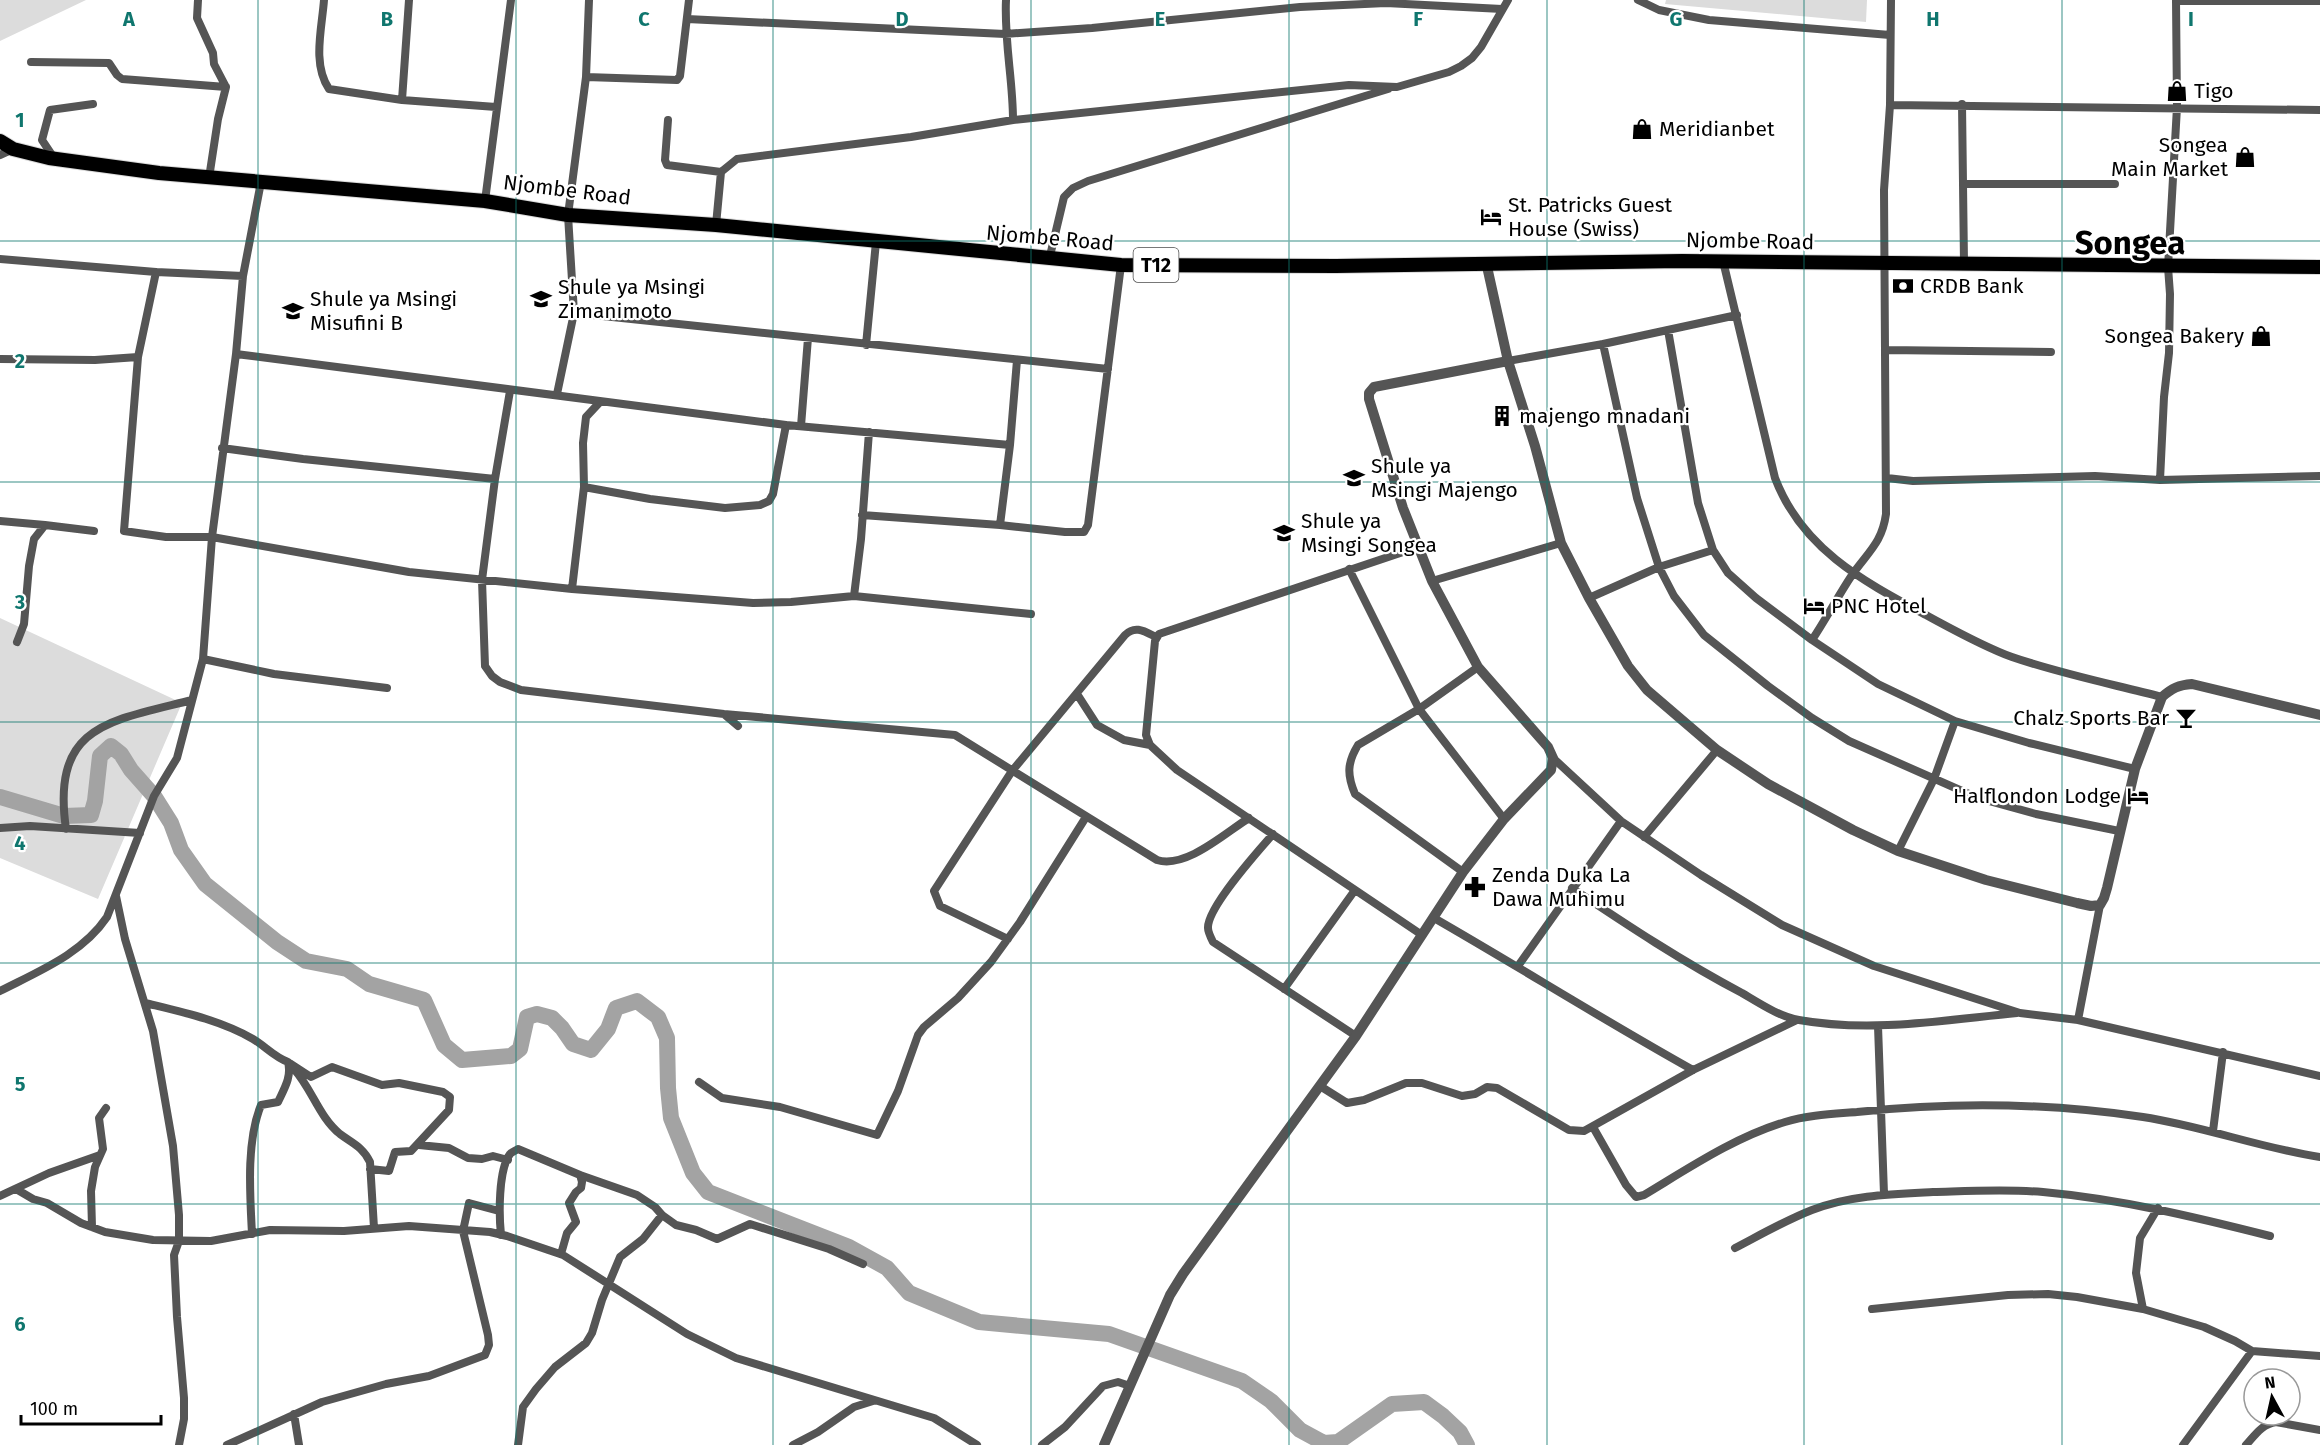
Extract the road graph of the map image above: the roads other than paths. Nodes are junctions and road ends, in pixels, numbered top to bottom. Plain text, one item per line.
1 (198, 0) edge
2 (324, 0) edge
3 (409, 0) edge
4 (510, 0) edge
5 (590, 0) edge
6 (689, 0) edge
7 (1006, 0) edge
8 (1508, 0) edge
9 (1638, 0) edge
10 (1660, 0) edge
11 (1891, 0) edge
12 (2176, 0) edge
13 (2320, 1) edge
14 (1300, 4) edge
15 (1502, 9) junction
16 (1659, 10) junction
17 (687, 19) junction
18 (1005, 34) junction
19 (1890, 35) junction
20 (31, 62) dead end
21 (586, 77) junction
22 (226, 87) junction
23 (1397, 87) junction
24 (402, 100) junction
25 (93, 104) dead end
26 (1962, 104) junction
27 (1890, 105) junction
28 (496, 107) junction
29 (2177, 107) junction
30 (2320, 110) edge
31 (668, 120) dead end
32 (1013, 120) junction
33 (0, 141) edge
34 (13, 149) junction
35 (0, 155) edge
36 (54, 158) junction
37 (721, 172) junction
38 (209, 178) junction
39 (261, 182) junction
40 (1963, 184) junction
41 (2115, 184) dead end
42 (485, 201) junction
43 (568, 215) junction
44 (716, 225) junction
45 (876, 242) junction
46 (0, 259) edge
47 (1049, 260) junction
48 (1723, 261) junction
49 (1486, 262) junction
50 (1883, 262) junction
51 (1964, 263) junction
52 (1121, 265) junction
53 (2168, 267) junction
54 (2320, 267) edge
55 (156, 272) junction
56 (243, 276) junction
57 (574, 313) junction
58 (1737, 315) junction
59 (1668, 330) junction
60 (808, 339) junction
61 (1603, 344) junction
62 (866, 345) junction
63 (1885, 350) junction
64 (2051, 352) dead end
65 (236, 354) junction
66 (138, 357) junction
67 (0, 360) edge
68 (1017, 360) junction
69 (1508, 361) junction
70 (1108, 369) junction
71 (510, 391) junction
72 (557, 394) junction
73 (600, 402) junction
74 (786, 425) junction
75 (801, 426) junction
76 (869, 432) junction
77 (1010, 445) junction
78 (222, 448) junction
79 (2320, 476) edge
80 (1887, 478) junction
81 (495, 479) junction
82 (2160, 480) junction
83 (584, 487) junction
84 (862, 514) junction
85 (0, 521) edge
86 (45, 525) junction
87 (1000, 525) junction
88 (94, 531) dead end
89 (212, 537) junction
90 (1561, 543) junction
91 (1418, 547) junction
92 (1713, 550) junction
93 (1659, 567) junction
94 (1349, 569) junction
95 (1853, 574) junction
96 (482, 580) junction
97 (1432, 581) junction
98 (572, 589) junction
99 (854, 596) junction
100 (1589, 598) junction
101 (1031, 614) dead end
102 (1156, 637) junction
103 (1812, 640) junction
104 (17, 642) dead end
105 (203, 659) junction
106 (1478, 667) junction
107 (387, 688) dead end
108 (1077, 694) junction
109 (2162, 697) junction
110 (192, 700) junction
111 (1419, 709) junction
112 (724, 714) junction
113 (2320, 715) edge
114 (1954, 721) junction
115 (738, 726) dead end
116 (1150, 746) junction
117 (1716, 750) junction
118 (1553, 758) junction
119 (2135, 769) junction
120 (1012, 771) junction
121 (1934, 779) junction
122 (1086, 817) junction
123 (1249, 818) junction
124 (1504, 819) junction
125 (1622, 821) junction
126 (0, 828) edge
127 (66, 829) junction
128 (2120, 831) junction
129 (140, 833) junction
130 (1273, 834) junction
131 (1644, 837) junction
132 (1898, 851) junction
133 (1463, 872) junction
134 (1572, 888) junction
135 (1355, 890) junction
136 (116, 896) junction
137 (2100, 904) junction
138 (1434, 918) junction
139 (1422, 935) junction
140 (1008, 939) junction
141 (1518, 966) junction
142 (1284, 989) junction
143 (0, 991) edge
144 (145, 1002) junction
145 (2020, 1013) junction
146 (1797, 1020) junction
147 (2078, 1020) junction
148 (1878, 1026) junction
149 (1356, 1036) junction
150 (2223, 1052) junction
151 (288, 1062) junction
152 (1693, 1070) junction
153 (2320, 1076) edge
154 (699, 1082) dead end
155 (1320, 1086) junction
156 (106, 1108) dead end
157 (1881, 1109) junction
158 (1593, 1127) junction
159 (2212, 1131) junction
160 (418, 1144) junction
161 (100, 1155) junction
162 (2320, 1157) edge
163 (508, 1160) junction
164 (370, 1168) junction
165 (580, 1175) junction
166 (16, 1189) junction
167 (1884, 1194) junction
168 (0, 1196) edge
169 (2158, 1208) junction
170 (500, 1211) junction
171 (662, 1215) junction
172 (93, 1227) junction
173 (374, 1228) junction
174 (463, 1231) junction
175 (252, 1234) junction
176 (501, 1234) junction
177 (2270, 1236) dead end
178 (179, 1240) junction
179 (1734, 1248) dead end
180 (561, 1254) junction
181 (863, 1264) dead end
182 (608, 1284) junction
183 (1872, 1309) dead end
184 (2143, 1309) junction
185 (2253, 1352) junction
186 (2320, 1356) edge
187 (1130, 1386) junction
188 (876, 1401) junction
189 (294, 1414) junction
190 (2320, 1430) edge
191 (179, 1445) edge
192 (227, 1445) edge
193 (299, 1445) edge
194 (518, 1445) edge
195 (793, 1445) edge
196 (977, 1445) edge
197 (1042, 1445) edge
198 (1104, 1445) edge
199 (2183, 1445) edge
200 (2246, 1445) edge

1 - 22 street
2 - 24 street
3 - 24 street
4 - 28 street
5 - 21 street
6 - 17 street
7 - 18 street
8 - 15 street
9 - 16 street
10 - 16 street
11 - 19 street
12 - 13 street
12 - 29 street
14 - 15 street
14 - 18 street
15 - 23 street
16 - 19 street
17 - 18 street
17 - 21 street
18 - 32 street
19 - 27 street
20 - 22 street
21 - 43 street
22 - 38 street
23 - 32 street
23 - 47 street
24 - 28 street
25 - 36 street
26 - 27 street
26 - 29 street
26 - 40 street
27 - 50 street
28 - 42 street
29 - 30 street
29 - 53 street
31 - 37 street
32 - 37 street
33 - 34 highway, Njombe Road / T12
34 - 35 street
34 - 36 highway, Njombe Road / T12
36 - 38 highway, Njombe Road / T12
37 - 44 street
38 - 39 highway, Njombe Road / T12
39 - 42 highway, Njombe Road / T12
39 - 56 street
40 - 41 street
40 - 51 street
42 - 43 highway, Njombe Road / T12
43 - 44 highway, Njombe Road / T12
43 - 57 street
44 - 45 highway, Njombe Road / T12
45 - 47 highway, Njombe Road / T12
45 - 62 street
46 - 55 street
47 - 52 highway, Njombe Road / T12
48 - 49 highway, Njombe Road / T12
48 - 50 highway, Njombe Road / T12
48 - 58 street
49 - 52 highway, Njombe Road / T12
49 - 69 street
50 - 51 highway, Njombe Road / T12
50 - 63 street
51 - 53 highway, Njombe Road / T12
52 - 70 street
53 - 54 highway, Njombe Road / T12
53 - 82 street
55 - 56 street
55 - 66 street
56 - 65 street
57 - 60 street
57 - 72 street
58 - 59 street
58 - 95 street
59 - 61 street
59 - 92 street
60 - 62 street
60 - 75 street
61 - 69 street
61 - 93 street
62 - 68 street
63 - 64 street
63 - 80 street
65 - 71 street
65 - 78 street
66 - 67 street
66 - 89 street
68 - 70 street
68 - 77 street
69 - 90 street
69 - 91 street
70 - 87 street
71 - 72 street
71 - 81 street
72 - 73 street
73 - 74 street
73 - 83 street
74 - 75 street
74 - 83 street
75 - 76 street
76 - 77 street
76 - 84 street
77 - 87 street
78 - 81 street
78 - 89 street
79 - 82 street
80 - 82 street
80 - 95 street
81 - 96 street
83 - 98 street
84 - 87 street
84 - 99 street
85 - 86 street
86 - 88 street
86 - 104 street
89 - 96 street
89 - 105 street
90 - 97 street
90 - 100 street
91 - 94 street
91 - 97 street
92 - 93 street
92 - 103 street
93 - 100 street
93 - 121 street
94 - 102 street
94 - 111 street
95 - 103 street
95 - 109 street
96 - 98 street
96 - 112 street
97 - 106 street
98 - 99 street
99 - 101 street
100 - 117 street
102 - 108 street
102 - 116 street
103 - 114 street
105 - 107 street
105 - 110 street
106 - 111 street
106 - 118 street
108 - 116 street
108 - 120 street
109 - 113 street
109 - 119 street
110 - 127 street
110 - 129 street
111 - 124 street
111 - 133 street
112 - 115 street
112 - 120 street
114 - 119 street
114 - 121 street
116 - 123 street
117 - 131 street
117 - 132 street
118 - 124 street
118 - 125 street
119 - 128 street
120 - 122 street
120 - 140 street
121 - 128 street
121 - 132 street
122 - 123 street
122 - 140 street
123 - 130 street
124 - 133 street
125 - 131 street
125 - 134 street
126 - 127 street
127 - 129 street
128 - 137 street
129 - 136 street
130 - 135 street
130 - 142 street
131 - 145 street
132 - 137 street
133 - 138 street
134 - 141 street
134 - 146 street
135 - 139 street
135 - 142 street
136 - 143 street
136 - 144 street
137 - 147 street
138 - 139 street
138 - 141 street
139 - 149 street
140 - 154 street
141 - 152 street
142 - 149 street
144 - 151 street
144 - 178 street
145 - 147 street
145 - 148 street
146 - 148 street
146 - 152 street
147 - 150 street
148 - 157 street
149 - 155 street
150 - 153 street
150 - 159 street
151 - 160 street
151 - 164 street
151 - 175 street
152 - 158 street
155 - 158 street
155 - 187 street
156 - 161 street
157 - 158 street
157 - 159 street
157 - 167 street
159 - 162 street
160 - 163 street
160 - 164 street
161 - 166 street
161 - 172 street
163 - 165 street
163 - 170 street
164 - 173 street
165 - 171 street
165 - 180 street
166 - 168 street
166 - 172 street
167 - 169 street
167 - 179 street
169 - 177 street
169 - 184 street
170 - 174 street
170 - 176 street
171 - 181 street
171 - 182 street
172 - 178 street
173 - 174 street
173 - 175 street
174 - 176 street
174 - 189 street
175 - 178 street
176 - 180 street
178 - 191 street
180 - 182 street
182 - 188 street
182 - 194 street
183 - 184 street
184 - 185 street
185 - 186 street
185 - 199 street
187 - 197 street
187 - 198 street
188 - 195 street
188 - 196 street
189 - 192 street
189 - 193 street
190 - 200 street

